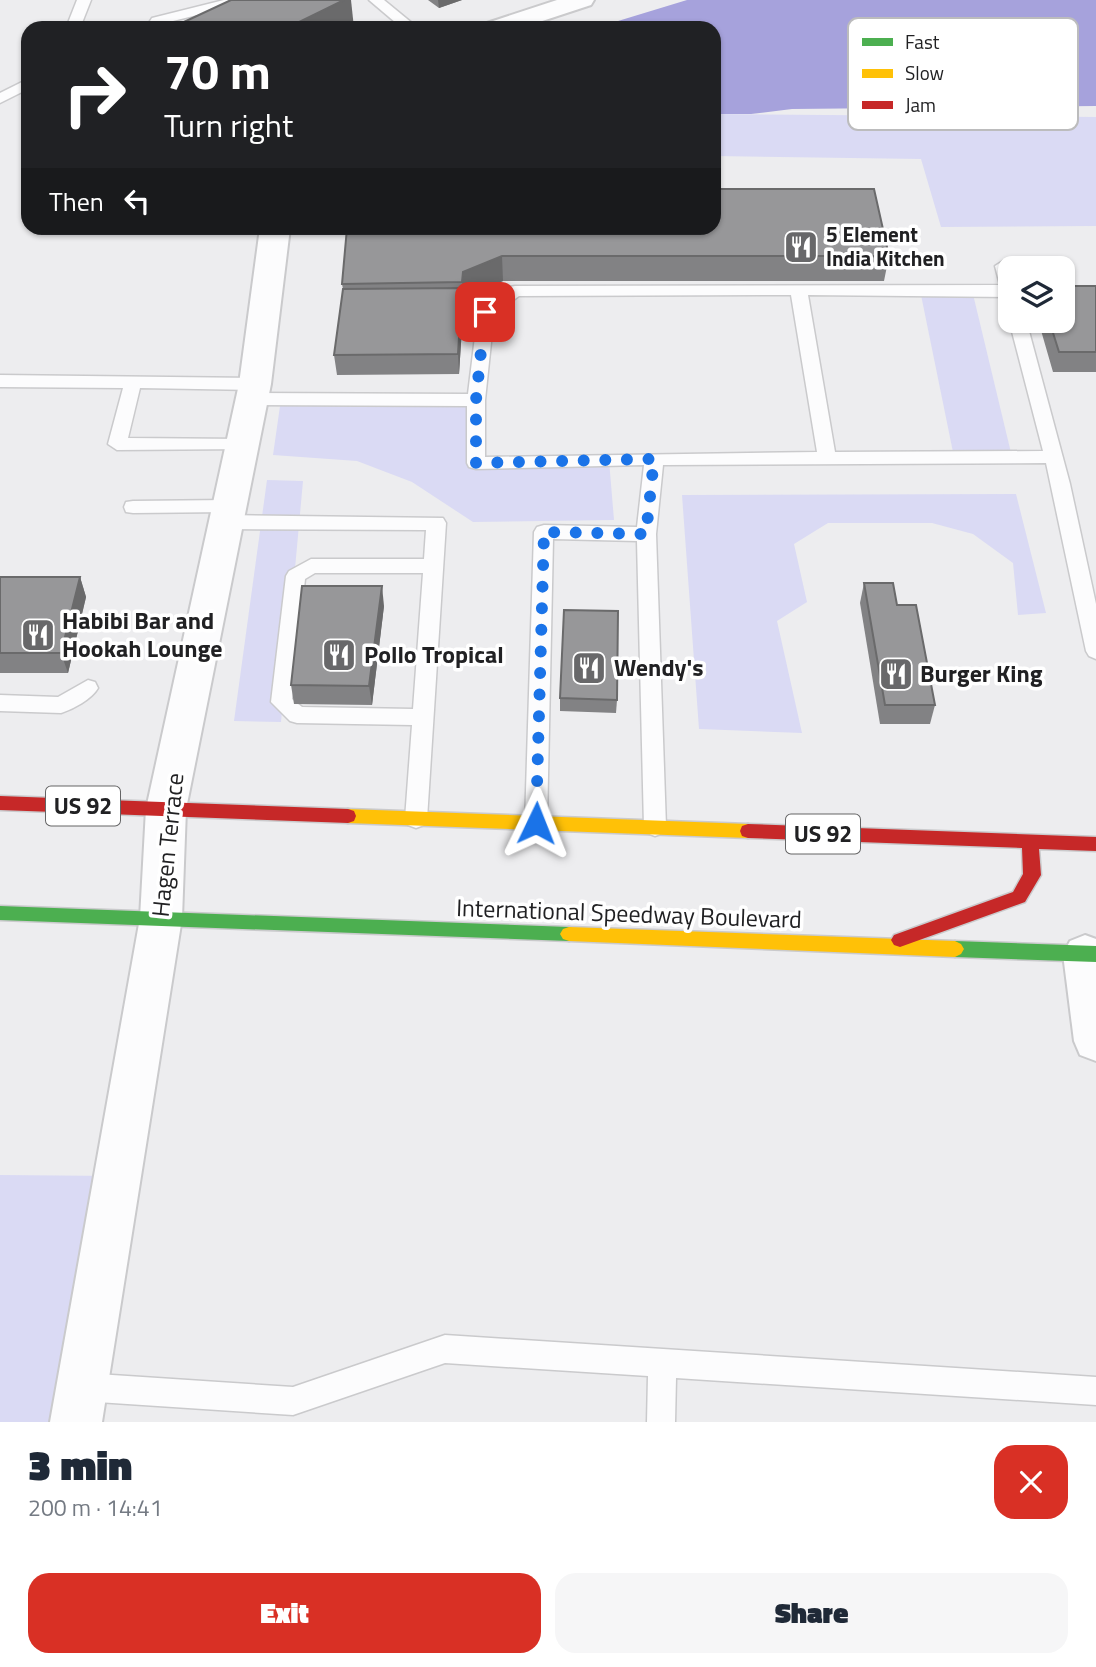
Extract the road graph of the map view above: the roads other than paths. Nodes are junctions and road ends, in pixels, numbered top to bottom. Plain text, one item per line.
1 (84, 0) edge
2 (162, 0) edge
3 (240, 0) edge
4 (376, 0) edge
5 (582, 0) edge
6 (76, 21) edge
7 (157, 21) edge
8 (169, 21) edge
9 (402, 21) edge
10 (518, 21) edge
11 (21, 87) edge
12 (0, 99) edge
13 (274, 235) edge
14 (799, 291) junction
15 (998, 291) edge
16 (1021, 333) edge
17 (0, 381) edge
18 (133, 383) junction
19 (253, 392) junction
20 (476, 400) junction
21 (242, 445) junction
22 (1054, 457) junction
23 (827, 458) junction
24 (654, 459) junction
25 (133, 507) dead end
26 (228, 514) junction
27 (646, 534) junction
28 (434, 566) junction
29 (1096, 652) edge
30 (88, 688) dead end
31 (0, 703) edge
32 (424, 717) junction
33 (0, 803) edge
34 (166, 809) junction
35 (416, 819) junction
36 (536, 823) junction
37 (654, 827) junction
38 (1031, 842) junction
39 (1096, 844) edge
40 (0, 913) edge
41 (161, 918) junction
42 (881, 947) junction
43 (1092, 952) edge
44 (1096, 1041) edge
45 (662, 1363) junction
46 (1096, 1391) edge
47 (79, 1404) edge
48 (661, 1422) edge

1 - 6 lane
2 - 7 lane
3 - 8 lane
4 - 9 lane
5 - 10 street
11 - 12 lane
13 - 19 street, Hagen Terrace
14 - 15 lane
14 - 20 lane
14 - 23 lane
16 - 22 lane
17 - 18 lane
18 - 19 lane
18 - 21 lane
19 - 20 lane
19 - 21 street, Hagen Terrace
20 - 24 lane
21 - 26 street, Hagen Terrace
22 - 23 lane
22 - 29 lane
23 - 24 lane
24 - 27 lane
25 - 26 lane
26 - 28 lane
26 - 34 street, Hagen Terrace
27 - 36 lane
27 - 37 lane
28 - 32 lane
28 - 32 lane
30 - 31 lane
32 - 35 lane
33 - 34 main road, US 92
34 - 35 main road, US 92
34 - 41 street, Hagen Terrace
35 - 36 main road, US 92
36 - 37 main road, US 92
37 - 38 main road, US 92
38 - 39 main road, US 92
38 - 42 main road
40 - 41 main road, International Speedway Boulevard
41 - 42 main road, International Speedway Boulevard
41 - 47 street, Hagen Terrace
42 - 43 main road, International Speedway Boulevard
43 - 44 street
45 - 46 lane
45 - 47 lane
45 - 48 lane

